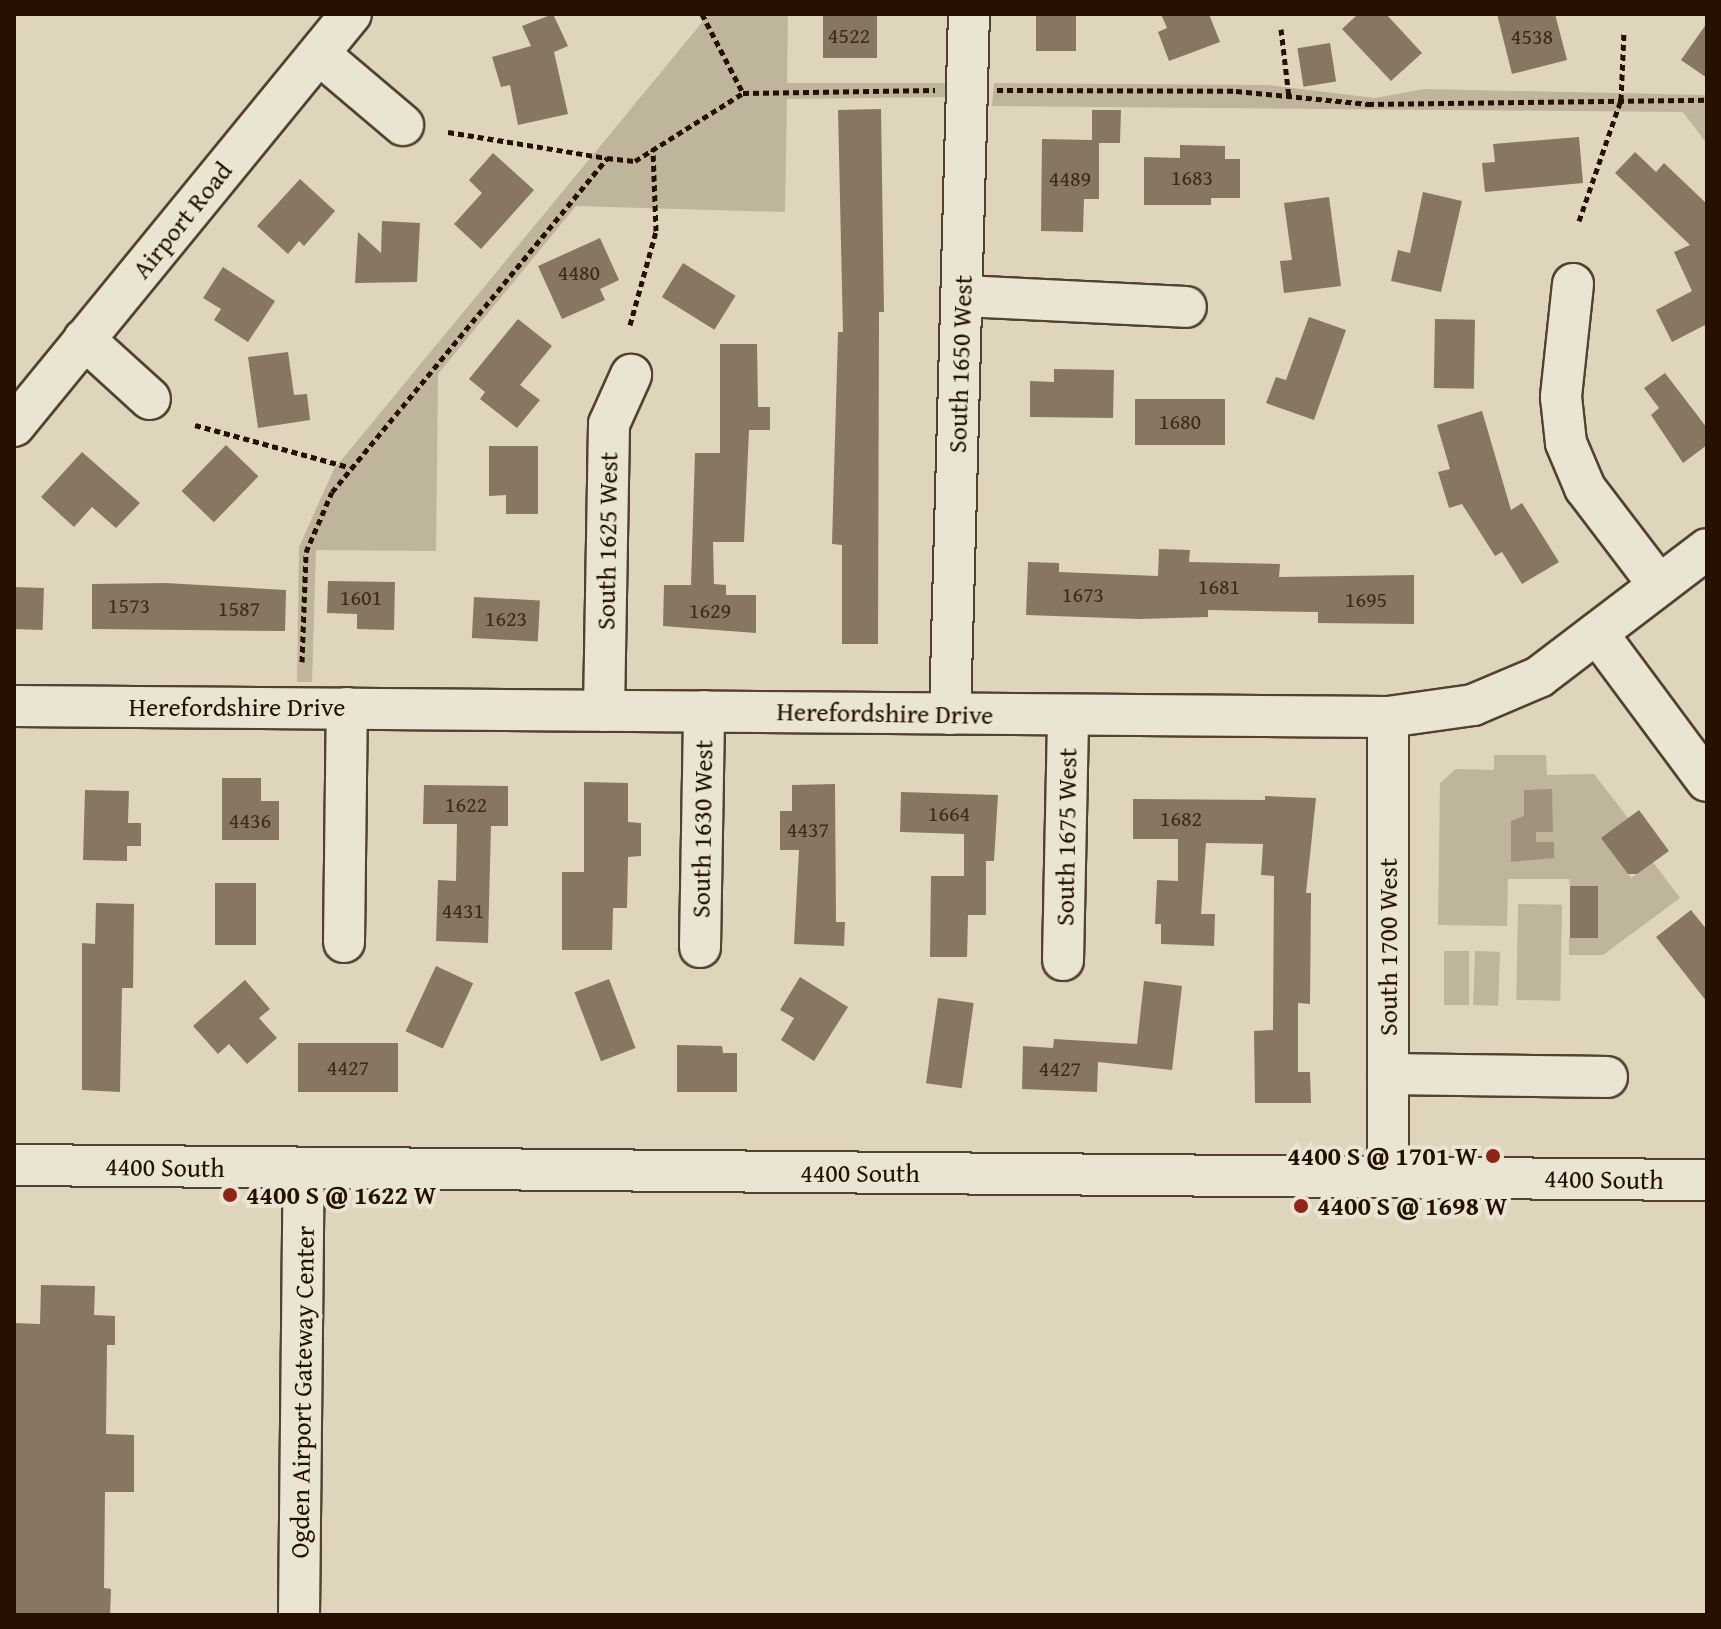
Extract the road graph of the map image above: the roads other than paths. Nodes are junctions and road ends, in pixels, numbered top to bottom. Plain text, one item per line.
1 (351, 14) edge
2 (969, 14) edge
3 (319, 54) junction
4 (403, 125) dead end
5 (1573, 284) dead end
6 (963, 296) junction
7 (1186, 307) dead end
8 (84, 339) junction
9 (631, 375) dead end
10 (150, 399) dead end
11 (14, 426) edge
12 (1707, 549) edge
13 (1659, 585) junction
14 (1597, 633) junction
15 (14, 706) edge
16 (347, 708) junction
17 (604, 711) junction
18 (704, 711) junction
19 (950, 714) junction
20 (1068, 715) junction
21 (1388, 717) junction
22 (1707, 781) edge
23 (344, 942) dead end
24 (700, 947) dead end
25 (1063, 960) dead end
26 (1388, 1074) junction
27 (1607, 1077) dead end
28 (14, 1165) edge
29 (304, 1168) junction
30 (1388, 1177) junction
31 (1707, 1180) edge
32 (299, 1615) edge

1 - 3 street, Airport Road
2 - 6 street, South 1650 West
3 - 4 street
3 - 8 street, Airport Road
5 - 13 street
6 - 7 street
6 - 19 street, South 1650 West
8 - 10 street
8 - 11 street, Airport Road
9 - 17 street, South 1625 West
12 - 13 street, Herefordshire Drive
13 - 14 street, Herefordshire Drive
14 - 21 street, Herefordshire Drive
14 - 22 street
15 - 16 street, Herefordshire Drive
16 - 17 street, Herefordshire Drive
16 - 23 street
17 - 18 street, Herefordshire Drive
18 - 19 street, Herefordshire Drive
18 - 24 street, South 1630 West
19 - 20 street, Herefordshire Drive
20 - 21 street, Herefordshire Drive
20 - 25 street, South 1675 West
21 - 26 street, South 1700 West
26 - 27 street
26 - 30 street, South 1700 West
28 - 29 street, 4400 South
29 - 30 street, 4400 South
29 - 32 street, Ogden Airport Gateway Center
30 - 31 street, 4400 South

